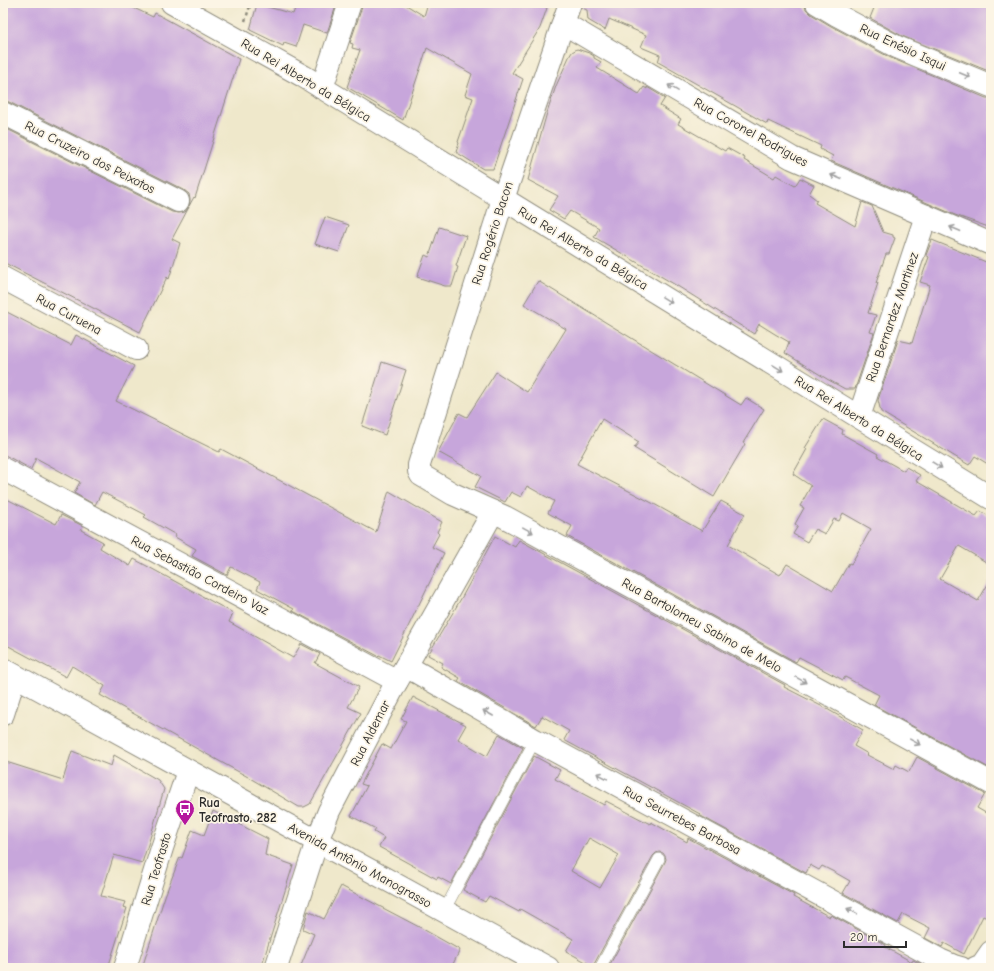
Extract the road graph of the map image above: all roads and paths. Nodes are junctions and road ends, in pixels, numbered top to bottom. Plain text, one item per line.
1 (172, 3) edge
2 (350, 3) edge
3 (817, 3) edge
4 (566, 13) edge
5 (991, 86) edge
6 (322, 88) junction
7 (3, 113) edge
8 (503, 200) junction
9 (178, 201) dead end
10 (926, 216) junction
11 (991, 244) edge
12 (3, 278) edge
13 (136, 349) dead end
14 (859, 417) junction
15 (419, 465) joint
16 (3, 469) edge
17 (991, 498) edge
18 (493, 512) junction
19 (9, 673) edge
20 (402, 674) junction
21 (3, 714) edge
22 (536, 740) junction
23 (188, 771) junction
24 (991, 783) edge
25 (317, 841) junction
26 (658, 859) dead end
27 (444, 911) junction
28 (991, 952) edge
29 (125, 968) edge
30 (276, 968) edge
31 (548, 968) edge
32 (600, 968) edge
33 (961, 968) edge
34 (975, 968) edge

1 - 6 street, Rua Rei Alberto da Bélgica
2 - 6 street
3 -> 5 street, Rua Enésio Isqui
4 - 8 street, Rua Rogério Bacon
10 -> 4 street, Rua Coronel Rodrigues
6 - 8 street, Rua Rei Alberto da Bélgica
7 - 9 street, Rua Cruzeiro dos Peixotos
8 -> 14 street, Rua Rei Alberto da Bélgica
8 - 15 street, Rua Rogério Bacon
11 -> 10 street, Rua Coronel Rodrigues
10 - 14 street, Rua Bernardez Martinez
12 - 13 street, Rua Curuena
14 -> 17 street, Rua Rei Alberto da Bélgica
15 - 18 street, Rua Bartolomeu Sabino de Melo
16 - 20 street, Rua Sebastião Cordeiro Vaz
18 - 20 street, Rua Aldemar
18 -> 24 street, Rua Bartolomeu Sabino de Melo
19 - 21 street
19 - 23 street, Avenida Antônio Manograsso
22 -> 20 street, Rua Seurrebes Barbosa
20 - 25 street, Rua Aldemar
22 - 27 lane
33 -> 22 street, Rua Seurrebes Barbosa
23 - 25 street, Avenida Antônio Manograsso
23 - 29 street, Rua Teofrasto
25 - 27 street, Avenida Antônio Manograsso
25 - 30 street, Rua Aldemar
26 - 32 lane
27 - 31 street, Avenida Antônio Manograsso
28 - 34 street

